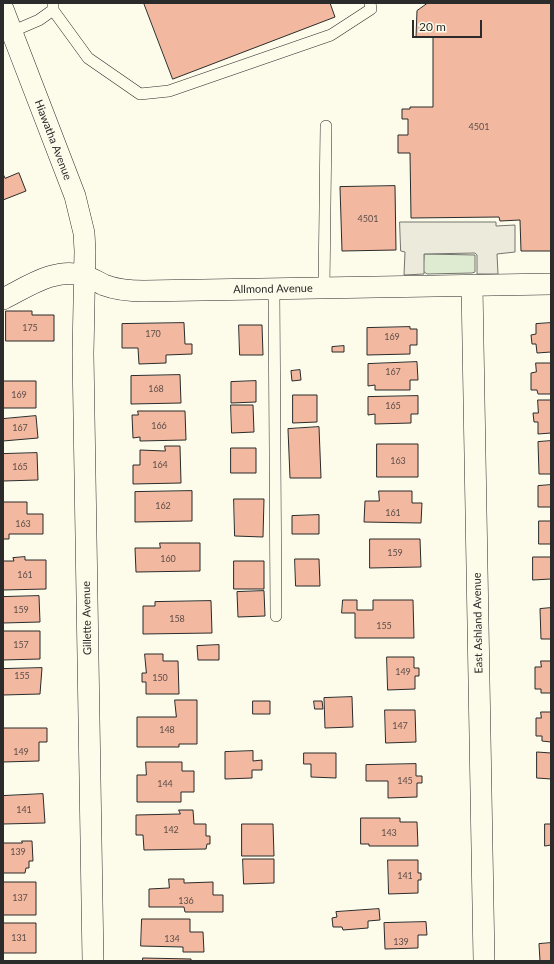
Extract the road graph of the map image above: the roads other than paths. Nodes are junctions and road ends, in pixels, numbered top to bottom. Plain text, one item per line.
1 (370, 3) edge
2 (53, 7) edge
3 (3, 10) edge
4 (12, 32) junction
5 (326, 126) dead end
6 (84, 275) junction
7 (551, 284) edge
8 (472, 286) junction
9 (324, 288) junction
10 (274, 289) junction
11 (3, 299) edge
12 (276, 616) dead end
13 (93, 961) edge
14 (484, 961) edge

1 - 2 lane
2 - 4 lane
3 - 4 street, Hiawatha Avenue
4 - 6 street, Hiawatha Avenue
5 - 9 lane
6 - 10 street, Allmond Avenue
6 - 11 street, Allmond Avenue
6 - 13 street, Gillette Avenue
7 - 8 street, Allmond Avenue
8 - 9 street, Allmond Avenue
8 - 14 street, East Ashland Avenue
9 - 10 street, Allmond Avenue
10 - 12 lane

